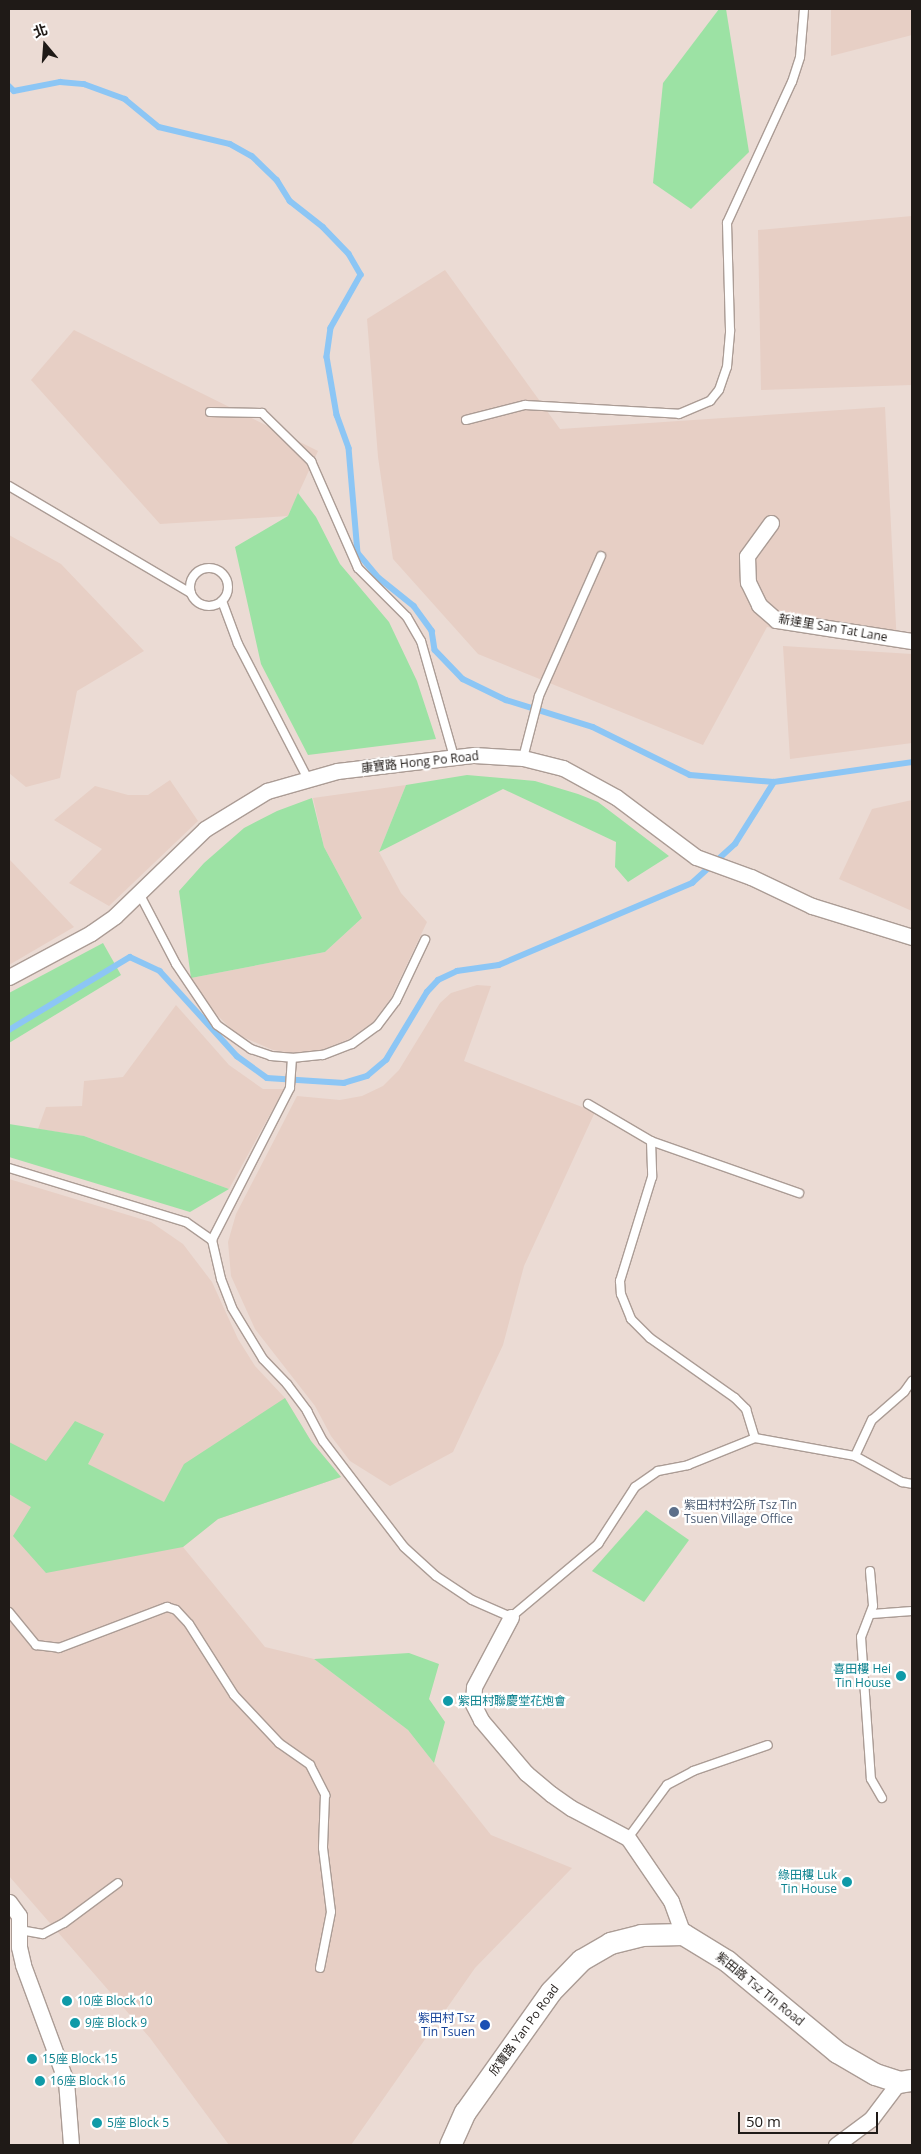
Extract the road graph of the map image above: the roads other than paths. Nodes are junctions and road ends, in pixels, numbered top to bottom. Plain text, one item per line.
1 (804, 9) edge
2 (210, 412) dead end
3 (466, 420) dead end
4 (9, 486) edge
5 (770, 523) dead end
6 (601, 556) dead end
7 (191, 593) junction
8 (222, 601) junction
9 (912, 641) edge
10 (454, 757) junction
11 (523, 758) junction
12 (308, 778) junction
13 (140, 895) junction
14 (912, 937) edge
15 (425, 940) dead end
16 (9, 977) edge
17 (292, 1058) junction
18 (588, 1104) dead end
19 (651, 1141) junction
20 (9, 1168) edge
21 (798, 1193) dead end
22 (212, 1240) junction
23 (912, 1381) edge
24 (756, 1438) junction
25 (855, 1456) junction
26 (912, 1484) edge
27 (870, 1571) dead end
28 (912, 1611) edge
29 (9, 1612) edge
30 (872, 1614) junction
31 (511, 1616) junction
32 (768, 1745) dead end
33 (882, 1798) dead end
34 (628, 1838) junction
35 (118, 1883) dead end
36 (9, 1902) edge
37 (20, 1930) junction
38 (683, 1934) junction
39 (320, 1968) dead end
40 (906, 2081) edge
41 (71, 2145) edge
42 (450, 2145) edge
43 (836, 2145) edge

1 - 3 lane
2 - 10 lane
4 - 7 lane
5 - 9 street, 新達里 San Tat Lane
6 - 11 lane
7 - 8 lane
7 - 8 lane
8 - 12 lane
10 - 11 street, 康寶路 Hong Po Road
10 - 12 street, 康寶路 Hong Po Road
11 - 14 street, 康寶路 Hong Po Road
12 - 13 street, 康寶路 Hong Po Road
13 - 16 street, 康寶路 Hong Po Road
13 - 17 lane
15 - 17 lane
17 - 22 lane
18 - 19 lane
19 - 21 lane
19 - 24 lane
20 - 22 lane
22 - 31 lane
23 - 25 lane
24 - 25 lane
24 - 31 lane
25 - 26 lane
27 - 30 lane
28 - 30 lane
29 - 39 lane
30 - 33 lane
31 - 34 street
32 - 34 lane
34 - 38 street
35 - 37 lane
36 - 37 street
37 - 41 street
38 - 40 street, 紫田路 Tsz Tin Road
38 - 42 street, 欣寶路 Yan Po Road
40 - 43 street

